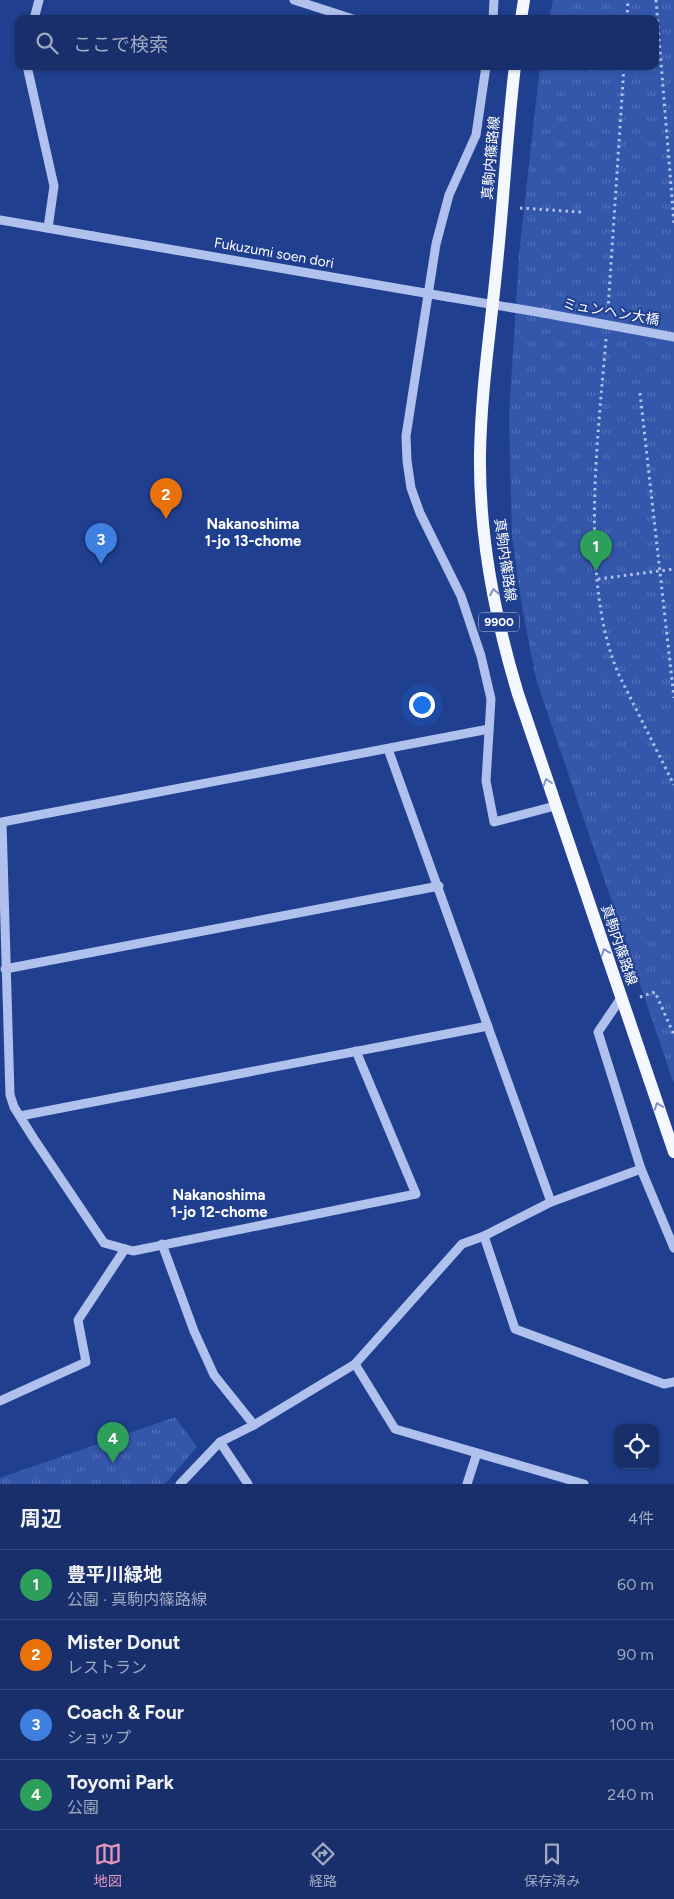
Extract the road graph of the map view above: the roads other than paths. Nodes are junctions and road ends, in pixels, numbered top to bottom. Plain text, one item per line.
1 (39, 0) edge
2 (294, 0) edge
3 (494, 0) edge
4 (524, 0) edge
5 (35, 15) edge
6 (341, 15) edge
7 (493, 15) edge
8 (522, 15) edge
9 (28, 70) edge
10 (485, 70) edge
11 (515, 70) edge
12 (0, 220) edge
13 (48, 228) junction
14 (492, 304) junction
15 (543, 314) joint
16 (674, 337) edge
17 (489, 729) junction
18 (388, 749) junction
19 (555, 806) junction
20 (439, 886) junction
21 (5, 969) junction
22 (621, 998) junction
23 (488, 1026) junction
24 (356, 1051) junction
25 (20, 1116) junction
26 (674, 1152) edge
27 (641, 1169) junction
28 (551, 1202) junction
29 (484, 1236) junction
30 (162, 1244) junction
31 (674, 1248) edge
32 (125, 1249) junction
33 (355, 1364) junction
34 (674, 1382) edge
35 (0, 1401) edge
36 (254, 1424) junction
37 (220, 1442) junction
38 (477, 1453) junction
39 (579, 1483) edge
40 (180, 1484) edge
41 (248, 1484) edge
42 (467, 1484) edge

1 - 5 street
2 - 6 street
3 - 7 street
4 - 8 main road
9 - 13 street
10 - 17 street
11 - 14 main road, 真駒内篠路線 / 9900
12 - 13 street, Fukuzumi soen dori
13 - 14 street, Fukuzumi soen dori, bridge
14 - 15 street, Fukuzumi soen dori
19 -> 14 main road, 真駒内篠路線 / 9900
15 - 16 street, ミュンヘン大橋, bridge
17 - 18 street
17 - 19 street
18 - 20 street
18 - 21 street
22 -> 19 main road, 真駒内篠路線 / 9900
20 - 21 street
20 - 23 street
21 - 25 street
26 -> 22 main road, 真駒内篠路線 / 9900
22 - 27 street
23 - 24 street
23 - 28 street
24 - 25 street
24 - 30 street
25 - 32 street
27 - 28 street
27 - 31 street
28 - 29 street
29 - 33 street
29 - 34 street
30 - 32 street
30 - 36 street
32 - 35 street
33 - 36 street
33 - 38 street
36 - 37 street
37 - 40 street
37 - 41 street
38 - 39 street
38 - 42 street

